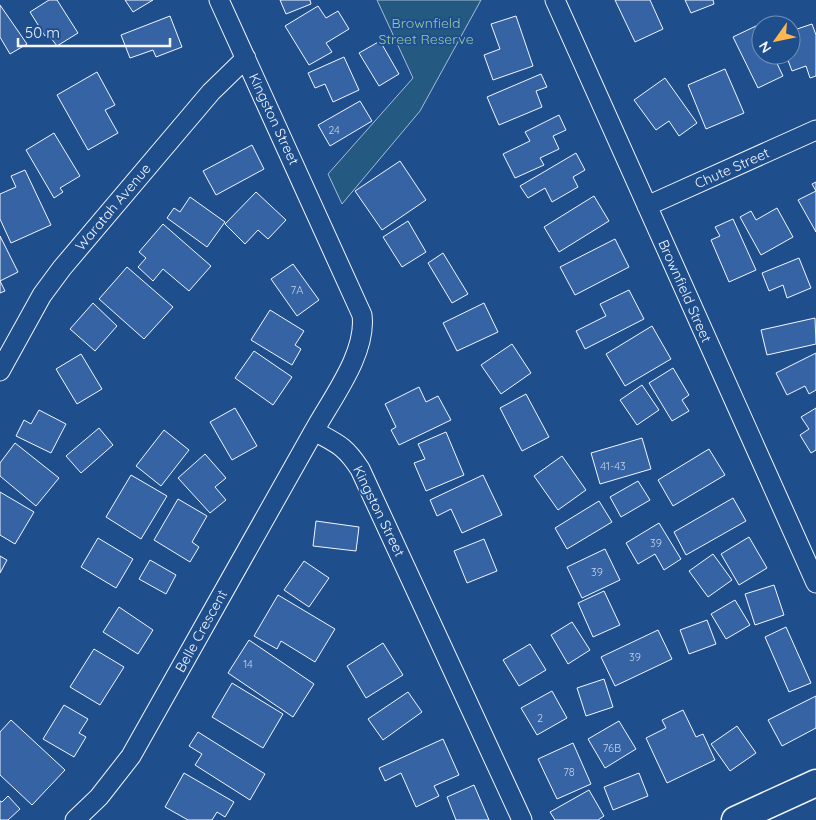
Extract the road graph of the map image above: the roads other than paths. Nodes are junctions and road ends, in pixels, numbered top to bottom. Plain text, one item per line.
1 (219, 0) edge
2 (554, 0) edge
3 (246, 58) junction
4 (816, 130) edge
5 (647, 206) junction
6 (0, 371) edge
7 (314, 431) junction
8 (816, 583) edge
9 (816, 784) edge
10 (75, 820) edge
11 (522, 820) edge
12 (735, 820) edge

1 - 3 street, Kingston Street
2 - 5 street, Brownfield Street
3 - 6 street, Waratah Avenue
3 - 7 street, Kingston Street
4 - 5 street, Chute Street
5 - 8 street, Brownfield Street
7 - 10 street, Belle Crescent
7 - 11 street, Kingston Street
9 - 12 street

